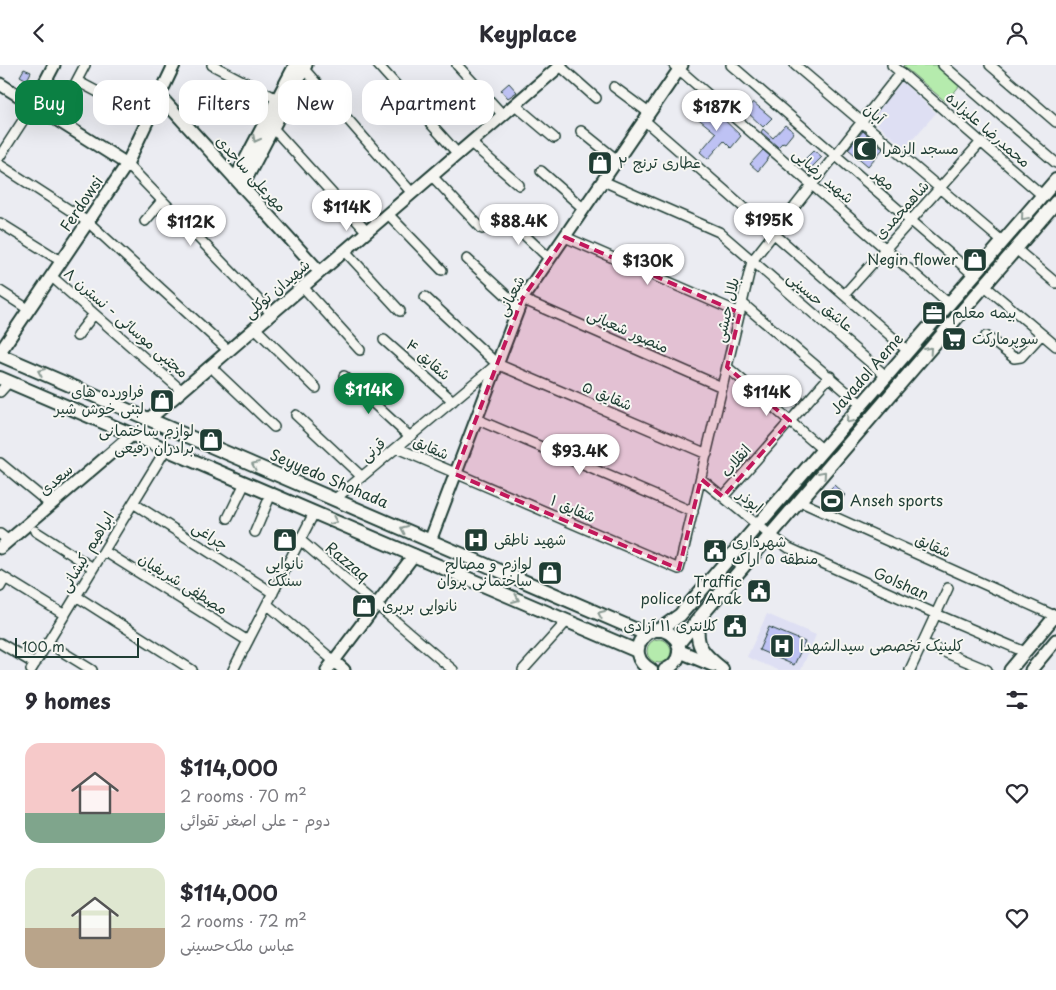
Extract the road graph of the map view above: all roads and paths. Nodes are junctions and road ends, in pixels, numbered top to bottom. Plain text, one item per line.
1 (54, 65) edge
2 (85, 65) edge
3 (174, 65) edge
4 (212, 65) edge
5 (378, 65) edge
6 (731, 65) edge
7 (795, 65) edge
8 (892, 65) edge
9 (944, 65) edge
10 (990, 65) edge
11 (302, 66) edge
12 (558, 66) edge
13 (678, 66) edge
14 (463, 67) edge
15 (901, 72) junction
16 (46, 80) edge
17 (78, 80) edge
18 (167, 80) edge
19 (294, 80) edge
20 (0, 84) edge
21 (614, 87) dead end
22 (15, 94) edge
23 (596, 98) dead end
24 (278, 99) edge
25 (515, 105) junction
26 (169, 106) edge
27 (278, 109) edge
28 (278, 113) edge
29 (502, 115) junction
30 (647, 117) junction
31 (862, 122) junction
32 (1056, 122) edge
33 (20, 125) edge
34 (64, 125) edge
35 (146, 125) edge
36 (273, 129) junction
37 (581, 131) dead end
38 (554, 138) dead end
39 (981, 142) junction
40 (471, 143) junction
41 (458, 154) junction
42 (0, 156) edge
43 (836, 156) junction
44 (617, 161) junction
45 (250, 162) junction
46 (1056, 163) edge
47 (127, 164) junction
48 (0, 165) edge
49 (541, 171) dead end
50 (432, 176) junction
51 (1056, 180) edge
52 (603, 181) junction
53 (239, 183) junction
54 (519, 185) dead end
55 (812, 185) junction
56 (940, 188) junction
57 (412, 193) junction
58 (1042, 195) junction
59 (162, 201) junction
60 (1055, 205) edge
61 (584, 209) junction
62 (388, 214) junction
63 (504, 216) dead end
64 (145, 221) dead end
65 (911, 221) junction
66 (88, 222) junction
67 (0, 223) edge
68 (482, 229) dead end
69 (368, 232) junction
70 (774, 233) junction
71 (565, 237) junction
72 (1003, 242) junction
73 (886, 249) junction
74 (1016, 249) junction
75 (345, 251) junction
76 (467, 259) dead end
77 (550, 259) junction
78 (61, 261) junction
79 (752, 261) junction
80 (442, 270) dead end
81 (320, 272) junction
82 (974, 275) junction
83 (51, 276) junction
84 (1056, 283) edge
85 (984, 285) junction
86 (303, 287) junction
87 (0, 291) edge
88 (844, 295) junction
89 (425, 297) dead end
90 (521, 303) junction
91 (742, 303) junction
92 (949, 304) junction
93 (28, 309) junction
94 (400, 311) dead end
95 (740, 313) junction
96 (94, 314) junction
97 (272, 314) junction
98 (256, 328) junction
99 (1042, 334) junction
100 (986, 336) dead end
101 (77, 337) dead end
102 (384, 340) dead end
103 (1056, 346) edge
104 (360, 349) dead end
105 (229, 351) junction
106 (908, 351) junction
107 (0, 353) edge
108 (498, 364) junction
109 (211, 367) junction
110 (727, 367) junction
111 (344, 376) dead end
112 (830, 377) junction
113 (886, 377) junction
114 (4, 380) edge
115 (722, 387) junction
116 (316, 389) dead end
117 (182, 391) junction
118 (0, 392) edge
119 (453, 401) junction
120 (862, 405) junction
121 (296, 415) dead end
122 (149, 419) junction
123 (476, 419) junction
124 (790, 421) junction
125 (274, 427) dead end
126 (132, 435) junction
127 (410, 437) junction
128 (396, 448) junction
129 (166, 449) junction
130 (823, 450) junction
131 (706, 454) junction
132 (0, 463) edge
133 (455, 474) junction
134 (362, 477) junction
135 (701, 479) junction
136 (245, 483) junction
137 (271, 494) junction
138 (723, 497) junction
139 (334, 499) junction
140 (799, 501) junction
141 (133, 503) junction
142 (51, 505) junction
143 (693, 512) junction
144 (314, 513) junction
145 (228, 518) dead end
146 (758, 525) junction
147 (34, 531) dead end
148 (255, 533) dead end
149 (770, 535) junction
150 (300, 540) junction
151 (3, 541) edge
152 (430, 541) junction
153 (104, 551) junction
154 (414, 555) junction
155 (94, 568) junction
156 (679, 569) joint
157 (2, 576) edge
158 (0, 587) edge
159 (948, 588) dead end
160 (273, 593) junction
161 (76, 597) junction
162 (267, 604) junction
163 (377, 605) junction
164 (936, 614) junction
165 (65, 615) junction
166 (1056, 616) edge
167 (700, 617) junction
168 (567, 621) junction
169 (659, 630) junction
170 (646, 634) junction
171 (1056, 640) edge
172 (248, 641) junction
173 (0, 643) edge
174 (48, 643) junction
175 (923, 643) junction
176 (679, 648) junction
177 (1025, 652) junction
178 (641, 664) edge
179 (330, 666) edge
180 (33, 667) edge
181 (723, 669) edge
182 (913, 669) edge
183 (92, 670) edge
184 (192, 670) edge
185 (232, 670) edge
186 (344, 670) edge
187 (453, 670) edge
188 (523, 670) edge
189 (670, 670) edge
190 (987, 670) edge
191 (1010, 670) edge
192 (1031, 670) edge

1 - 16 street
2 - 17 street
3 - 18 street, Ferdowsi
4 - 24 street
5 - 41 street
6 - 43 street, مهر
7 - 31 street, آبان
8 - 15 street, محمدرضا علیزاده
9 - 46 street
10 - 32 street
11 - 19 street
11 - 57 street
12 - 23 street
12 - 25 street, شهیدان توکلی
13 - 30 street, شعبانی
13 - 55 street, شهید رضایی
14 - 29 street
15 - 31 street, بلال حبشی
15 - 39 street, محمدرضا علیزاده
20 - 22 street
21 - 30 street
25 - 29 street, شهیدان توکلی
25 - 38 street
26 - 53 street, مهرعلی ساجدی
27 -> 45 street
28 - 36 street
29 - 40 street, شهیدان توکلی
30 - 44 street, شعبانی
30 - 70 street
31 - 43 street, بلال حبشی
31 - 56 street, آبان
33 - 42 street
34 - 47 street
35 - 47 street, Ferdowsi
36 - 45 street
36 - 69 street
37 - 44 street
39 - 56 street, شاهمحمدی
39 - 58 street, محمدرضا علیزاده
40 - 41 street, شهیدان توکلی
40 - 54 street
41 - 50 street, شهیدان توکلی
43 - 55 street, بلال حبشی
43 - 65 street, مهر
44 - 52 street, شعبانی
45 - 53 street
47 - 59 street
47 - 66 street, Ferdowsi
48 - 66 street
49 - 61 street
50 - 57 street, شهیدان توکلی
50 - 68 street
51 - 58 main road, Javadol Aeme
52 - 61 street, شعبانی
52 - 79 street, عاشق حسینی
53 - 81 street, مهرعلی ساجدی
55 - 70 street, بلال حبشی
55 - 73 street, شهید رضایی
56 - 65 street, شاهمحمدی
56 - 72 street, آبان
57 - 62 street, شهیدان توکلی
58 -> 72 main road, Javadol Aeme
59 - 64 street
59 - 97 street
60 - 74 main road, Javadol Aeme
61 - 71 street, شعبانی
62 - 69 street, شهیدان توکلی
62 - 80 street
63 - 77 street
65 - 73 street, شاهمحمدی
65 - 82 street, مهر
66 - 78 street, Ferdowsi
66 - 105 street
67 - 78 street
69 - 75 street, شهیدان توکلی
70 - 79 street, بلال حبشی
70 - 88 street
71 - 77 street, شعبانی
71 - 95 street
72 - 82 main road, Javadol Aeme
73 - 88 street, شاهمحمدی
73 - 92 street, شهید رضایی
74 - 84 street
74 - 85 main road, Javadol Aeme
75 - 81 street, شهیدان توکلی
75 - 94 street
76 - 90 street, منصور شعبانی
77 - 90 street, شعبانی
78 - 83 street, Ferdowsi
79 - 91 street, بلال حبشی
79 - 113 street, عاشق حسینی
81 - 86 street, شهیدان توکلی
82 - 85 main road
82 - 92 main road, Javadol Aeme
83 - 93 street, Ferdowsi
83 - 96 street, مجتبی موسائی - نسترن ۸
85 - 99 street
140 -> 85 main road, Javadol Aeme
86 - 97 street, شهیدان توکلی
86 - 104 street
87 - 93 street
88 - 106 street
89 - 108 street, شقایق ۵
90 - 108 street, شعبانی
90 - 115 street, منصور شعبانی
91 - 95 street, بلال حبشی
91 - 112 street
92 - 106 main road, Javadol Aeme
93 - 107 street, Ferdowsi
95 - 110 street, بلال حبشی
96 - 101 street
96 - 117 street, مجتبی موسائی - نسترن ۸
97 - 98 street, شهیدان توکلی
98 - 105 street, شهیدان توکلی
98 - 116 street
99 - 100 street
99 - 103 street
102 - 119 street, شقایق ۴
105 - 109 street, شهیدان توکلی
106 - 113 main road, Javadol Aeme
122 -> 107 main road, Seyyedo Shohada
108 - 119 street, قرنی
108 - 123 street, شعبانی
108 - 131 street, شقایق ۵
109 - 117 street, شهیدان توکلی
109 - 125 street
110 - 115 street, بلال حبشی
110 - 124 street
111 - 127 street
112 - 120 street
112 - 124 street, انقلاب
113 - 120 main road, Javadol Aeme
114 - 118 street
114 - 126 main road
115 - 131 street, بلال حبشی
117 - 122 street, شهیدان توکلی
119 - 127 street, قرنی
120 -> 130 main road, Javadol Aeme
121 - 134 street
139 -> 122 main road, Seyyedo Shohada
123 - 133 street, شعبانی
123 - 143 street
124 - 130 street
124 - 138 street, انقلاب
126 - 129 main road
126 - 142 street, سعدی
127 - 128 street, قرنی
128 - 133 street, شقایق
128 - 134 street, قرنی
129 - 136 main road
129 - 141 street, ابراهیم کیشانی
130 - 146 main road, Javadol Aeme
131 - 135 street, بلال حبشی
132 - 142 street
133 - 152 street, شعبانی
133 - 156 street, شقایق ۱
134 - 139 street, قرنی
135 - 138 street, ابوذر
135 - 143 street, بلال حبشی
136 - 137 main road
136 - 145 street
137 - 144 main road
137 - 148 street
138 - 146 street, ابوذر
139 - 144 main road
152 -> 139 main road, Seyyedo Shohada
140 - 149 main road, Javadol Aeme
140 - 166 street, شقایق
141 - 153 street, ابراهیم کیشانی
141 - 160 street, چراغی
142 - 151 street, سعدی
143 - 156 street, بلال حبشی
144 - 150 street
144 -> 154 main road
146 - 149 street, ابوذر
146 - 169 main road, Javadol Aeme
147 - 155 street
149 - 164 street, Golshan
149 - 167 main road, Javadol Aeme
150 - 160 street
150 - 163 street, Razzaq
152 - 154 main road
170 -> 152 main road, Seyyedo Shohada
153 - 155 street, ابراهیم کیشانی
153 - 172 street, مصطفی شریفیان
154 - 163 street
154 -> 168 main road
155 - 161 street, ابراهیم کیشانی
157 - 158 street
157 - 165 street
159 - 164 street
160 - 162 street
161 - 165 street, ابراهیم کیشانی
161 - 184 street
162 - 172 street
162 - 179 street
163 - 179 street
163 - 187 street, Razzaq
164 - 175 street
164 - 177 street, Golshan
165 - 174 street, ابراهیم کیشانی
166 - 177 street
167 - 176 main road, Javadol Aeme
167 - 181 main road
168 - 178 main road
168 - 188 street
169 - 170 main road, Javadol Aeme
169 - 176 main road
170 - 178 main road
171 - 192 street
172 - 185 street
173 - 180 street
174 - 180 street, ابراهیم کیشانی
174 - 183 street
175 - 182 street
175 - 190 street
176 - 181 main road
176 - 189 main road, Javadol Aeme
177 - 191 street
179 - 186 street

